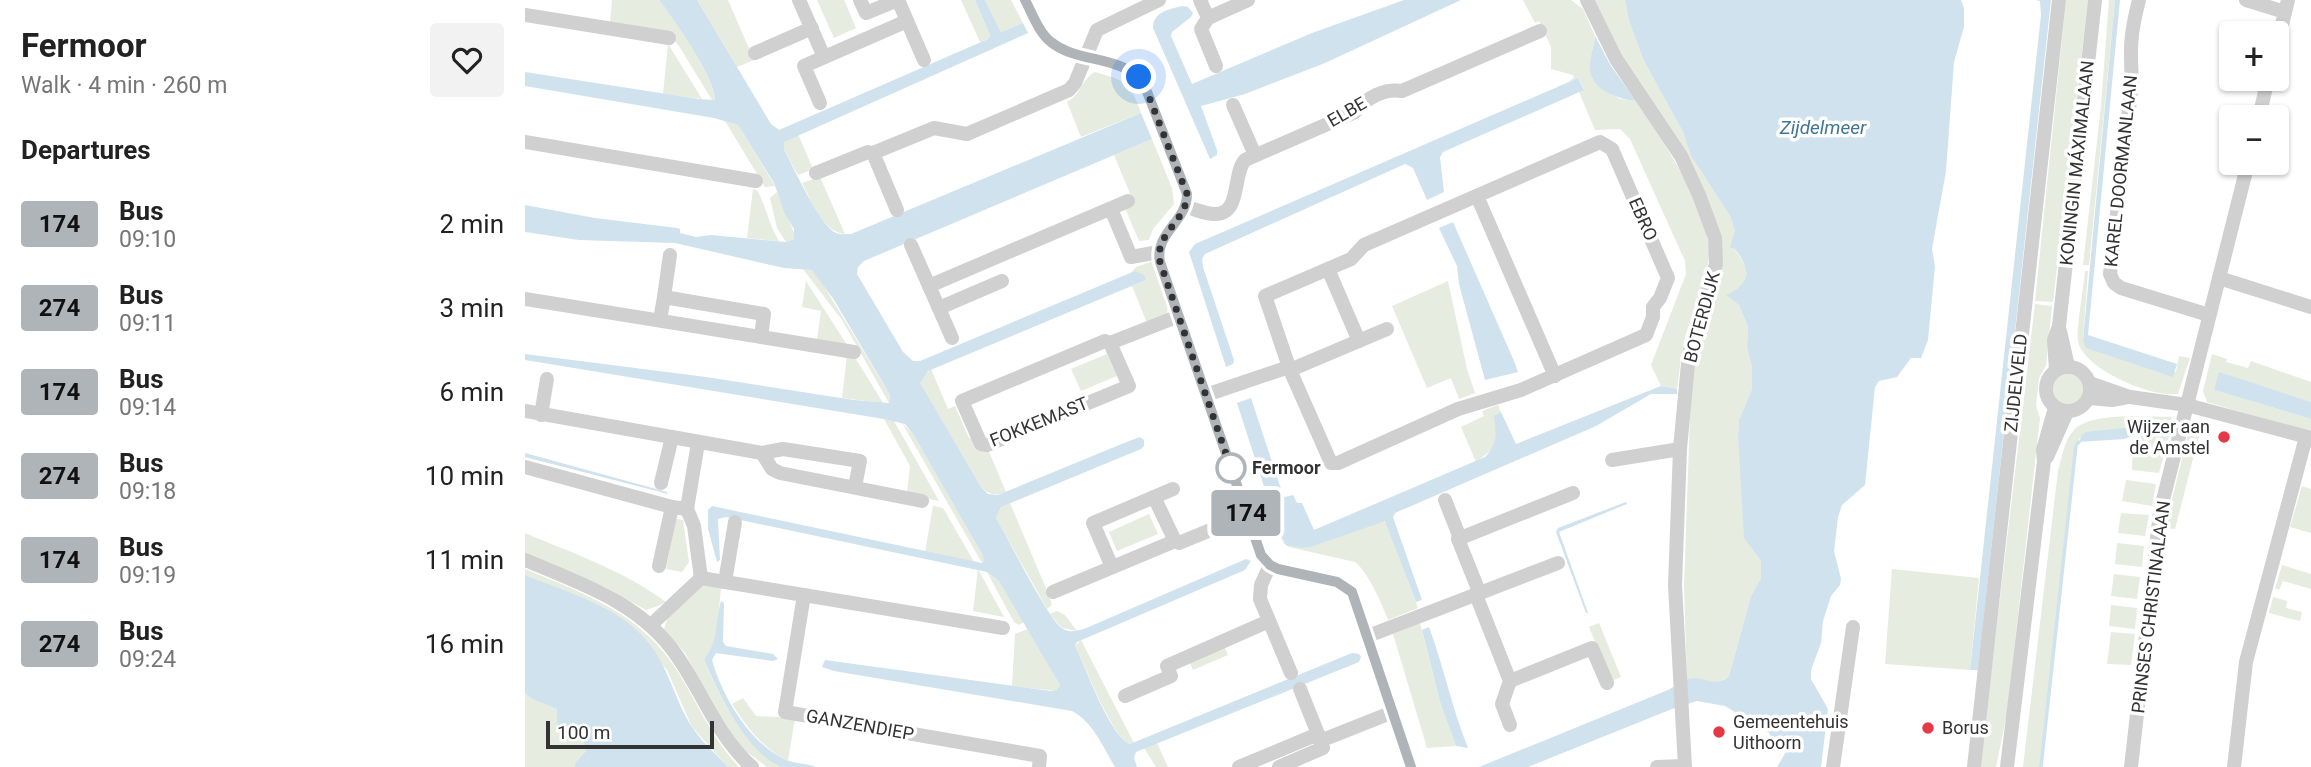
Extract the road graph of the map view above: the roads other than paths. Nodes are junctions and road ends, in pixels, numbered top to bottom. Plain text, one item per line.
1 (799, 0) edge
2 (860, 0) edge
3 (898, 0) edge
4 (1025, 0) edge
5 (1159, 0) edge
6 (1201, 0) edge
7 (1248, 0) edge
8 (1587, 0) edge
9 (2059, 0) edge
10 (2095, 0) edge
11 (2139, 0) edge
12 (2246, 0) edge
13 (2286, 6) edge
14 (525, 15) edge
15 (1208, 18) junction
16 (907, 21) junction
17 (812, 29) junction
18 (1539, 31) dead end
19 (669, 38) dead end
20 (755, 53) dead end
21 (1087, 56) junction
22 (824, 57) junction
23 (924, 60) dead end
24 (1216, 66) dead end
25 (820, 103) dead end
26 (1233, 106) dead end
27 (525, 142) edge
28 (873, 153) junction
29 (1255, 155) junction
30 (816, 173) dead end
31 (2245, 175) edge
32 (757, 181) dead end
33 (1476, 196) junction
34 (1128, 201) dead end
35 (1186, 207) junction
36 (1111, 209) junction
37 (897, 210) dead end
38 (911, 245) dead end
39 (1159, 252) junction
40 (670, 255) dead end
41 (1328, 269) junction
42 (2219, 278) junction
43 (1002, 281) dead end
44 (929, 286) junction
45 (663, 298) junction
46 (525, 299) edge
47 (2311, 307) edge
48 (939, 308) junction
49 (1179, 316) junction
50 (2209, 316) junction
51 (660, 320) junction
52 (1387, 329) dead end
53 (761, 337) junction
54 (952, 338) dead end
55 (1359, 341) junction
56 (1110, 343) junction
57 (854, 352) dead end
58 (1289, 368) junction
59 (2062, 368) junction
60 (1555, 376) junction
61 (547, 379) dead end
62 (2089, 391) junction
63 (1206, 395) junction
64 (2187, 405) junction
65 (2061, 410) junction
66 (525, 411) edge
67 (541, 415) junction
68 (672, 437) junction
69 (2308, 437) edge
70 (698, 443) junction
71 (1680, 449) junction
72 (762, 453) junction
73 (1612, 460) dead end
74 (525, 467) edge
75 (661, 483) dead end
76 (855, 488) junction
77 (1173, 489) dead end
78 (1573, 493) dead end
79 (1154, 497) junction
80 (1445, 500) dead end
81 (922, 501) dead end
82 (680, 508) junction
83 (1247, 515) junction
84 (735, 523) dead end
85 (1460, 538) junction
86 (1175, 541) junction
87 (525, 560) edge
88 (1558, 563) dead end
89 (1270, 565) junction
90 (659, 566) dead end
91 (1112, 567) junction
92 (701, 578) junction
93 (725, 582) junction
94 (1053, 592) dead end
95 (1478, 594) junction
96 (804, 595) junction
97 (1269, 621) junction
98 (651, 625) junction
99 (1853, 627) dead end
100 (1003, 628) dead end
101 (1368, 636) junction
102 (1291, 673) dead end
103 (1510, 681) junction
104 (1607, 683) dead end
105 (1300, 689) dead end
106 (1125, 696) dead end
107 (1393, 712) junction
108 (1510, 725) dead end
109 (1319, 737) junction
110 (1685, 766) edge
111 (752, 767) edge
112 (1039, 767) edge
113 (1239, 767) edge
114 (1279, 767) edge
115 (1411, 767) edge
116 (1657, 767) edge
117 (1833, 767) edge
118 (1973, 767) edge
119 (2007, 767) edge
120 (2131, 767) edge
121 (2234, 767) edge

1 - 17 street
2 - 3 street
3 - 16 street
4 - 21 street
5 - 21 street
6 - 15 street
7 - 15 street
8 - 71 street, BOTERDIJK
9 - 118 street, ZIJDELVELD
10 - 59 street, KONINGIN MÁXIMALAAN
11 - 50 street, KAREL DOORMANLAAN
12 - 13 street
14 - 19 street
15 - 24 street
16 - 22 street
16 - 23 street
17 - 20 street
17 - 22 street
18 - 29 street, ELBE
21 - 28 street
21 - 35 street
22 - 25 street
26 - 29 street
27 - 32 street
28 - 30 street
28 - 37 street
29 - 35 street
31 - 42 street, PRINSES CHRISTINALAAN
33 - 41 street, EBRO
33 - 60 street
33 - 60 street, EBRO
34 - 36 street
35 - 39 street
36 - 39 street
36 - 44 street
38 - 44 street
39 - 49 street
40 - 45 street
41 - 55 street
41 - 58 street, EBRO
42 - 47 street
42 - 50 street, PRINSES CHRISTINALAAN
43 - 48 street
44 - 48 street
45 - 51 street
45 - 53 street
46 - 51 street
48 - 54 street
49 - 56 street, FOKKEMAST
49 - 63 street
50 - 64 street, PRINSES CHRISTINALAAN
51 - 53 street
52 - 55 street
53 - 57 street
55 - 58 street
56 - 56 street, FOKKEMAST
58 - 60 street, EBRO
58 - 63 street
59 - 62 street
59 - 65 street
61 - 67 street
62 - 64 street
62 - 65 street
63 - 83 street
64 - 69 street
64 - 120 street, PRINSES CHRISTINALAAN
65 - 119 street
66 - 67 street
67 - 68 street
68 - 70 street
68 - 75 street
69 - 121 street
70 - 72 street
70 - 82 street
71 - 73 street
71 - 110 street, BOTERDIJK
72 - 76 street
72 - 76 street
74 - 82 street
76 - 81 street
77 - 79 street
78 - 85 street
79 - 86 street
79 - 91 street
80 - 85 street
82 - 90 street
82 - 92 street
83 - 86 street
83 - 89 street
84 - 93 street
85 - 95 street
86 - 91 street
87 - 98 street
88 - 95 street
89 - 97 street
89 - 101 street
91 - 94 street
92 - 93 street
92 - 98 street
93 - 96 street
95 - 101 street
95 - 103 street
96 - 100 street
96 - 112 street, GANZENDIEP
97 - 102 street
97 - 106 street
98 - 111 street
99 - 117 street
101 - 107 street
103 - 104 street
103 - 108 street
105 - 109 street
107 - 109 street
107 - 115 street
109 - 113 street
109 - 114 street
110 - 116 street

